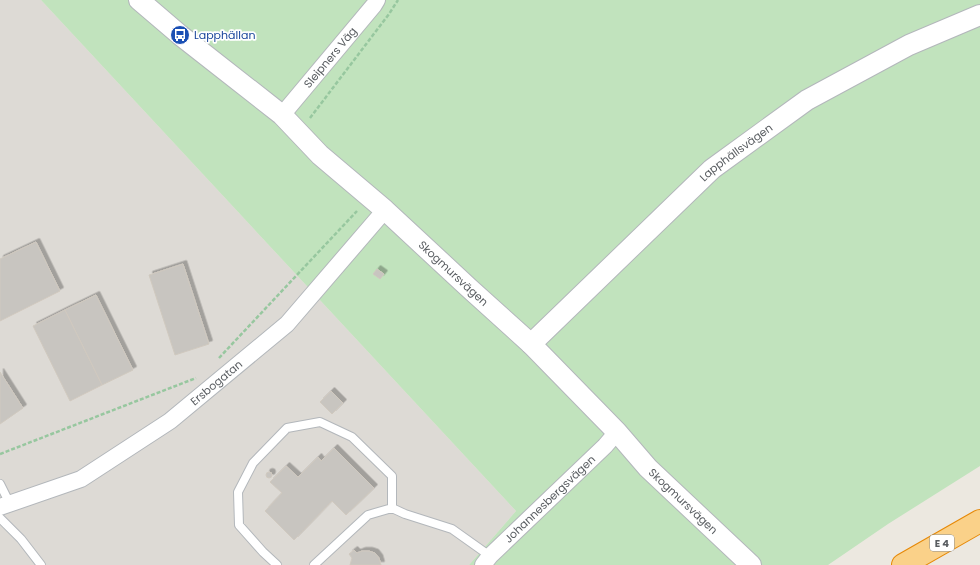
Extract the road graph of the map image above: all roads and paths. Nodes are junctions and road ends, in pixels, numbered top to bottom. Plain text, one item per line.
1 (139, 0) edge
2 (377, 0) edge
3 (398, 0) edge
4 (980, 15) edge
5 (282, 115) junction
6 (309, 119) dead end
7 (385, 210) junction
8 (357, 211) dead end
9 (531, 344) junction
10 (219, 358) dead end
11 (196, 378) dead end
12 (617, 432) junction
13 (0, 454) edge
14 (0, 484) edge
15 (5, 506) edge
16 (392, 508) junction
17 (0, 518) edge
18 (980, 521) edge
19 (487, 561) edge
20 (41, 565) edge
21 (277, 565) edge
22 (314, 565) edge
23 (751, 565) edge
24 (903, 565) edge

1 - 5 street, Skogmursvägen
2 - 5 street, Sleipners Väg
3 - 6 path
4 - 9 street, Lapphällsvägen
5 - 7 street, Skogmursvägen
7 - 9 street, Skogmursvägen
7 - 15 street, Ersbogatan
8 - 10 path
9 - 12 street, Skogmursvägen
11 - 13 path
12 - 19 street, Johannesbergsvägen
12 - 23 street, Skogmursvägen
14 - 15 lane, Ersbogatan
16 - 19 lane
16 - 21 lane
16 - 22 lane
17 - 20 lane
18 - 24 highway, E 4

